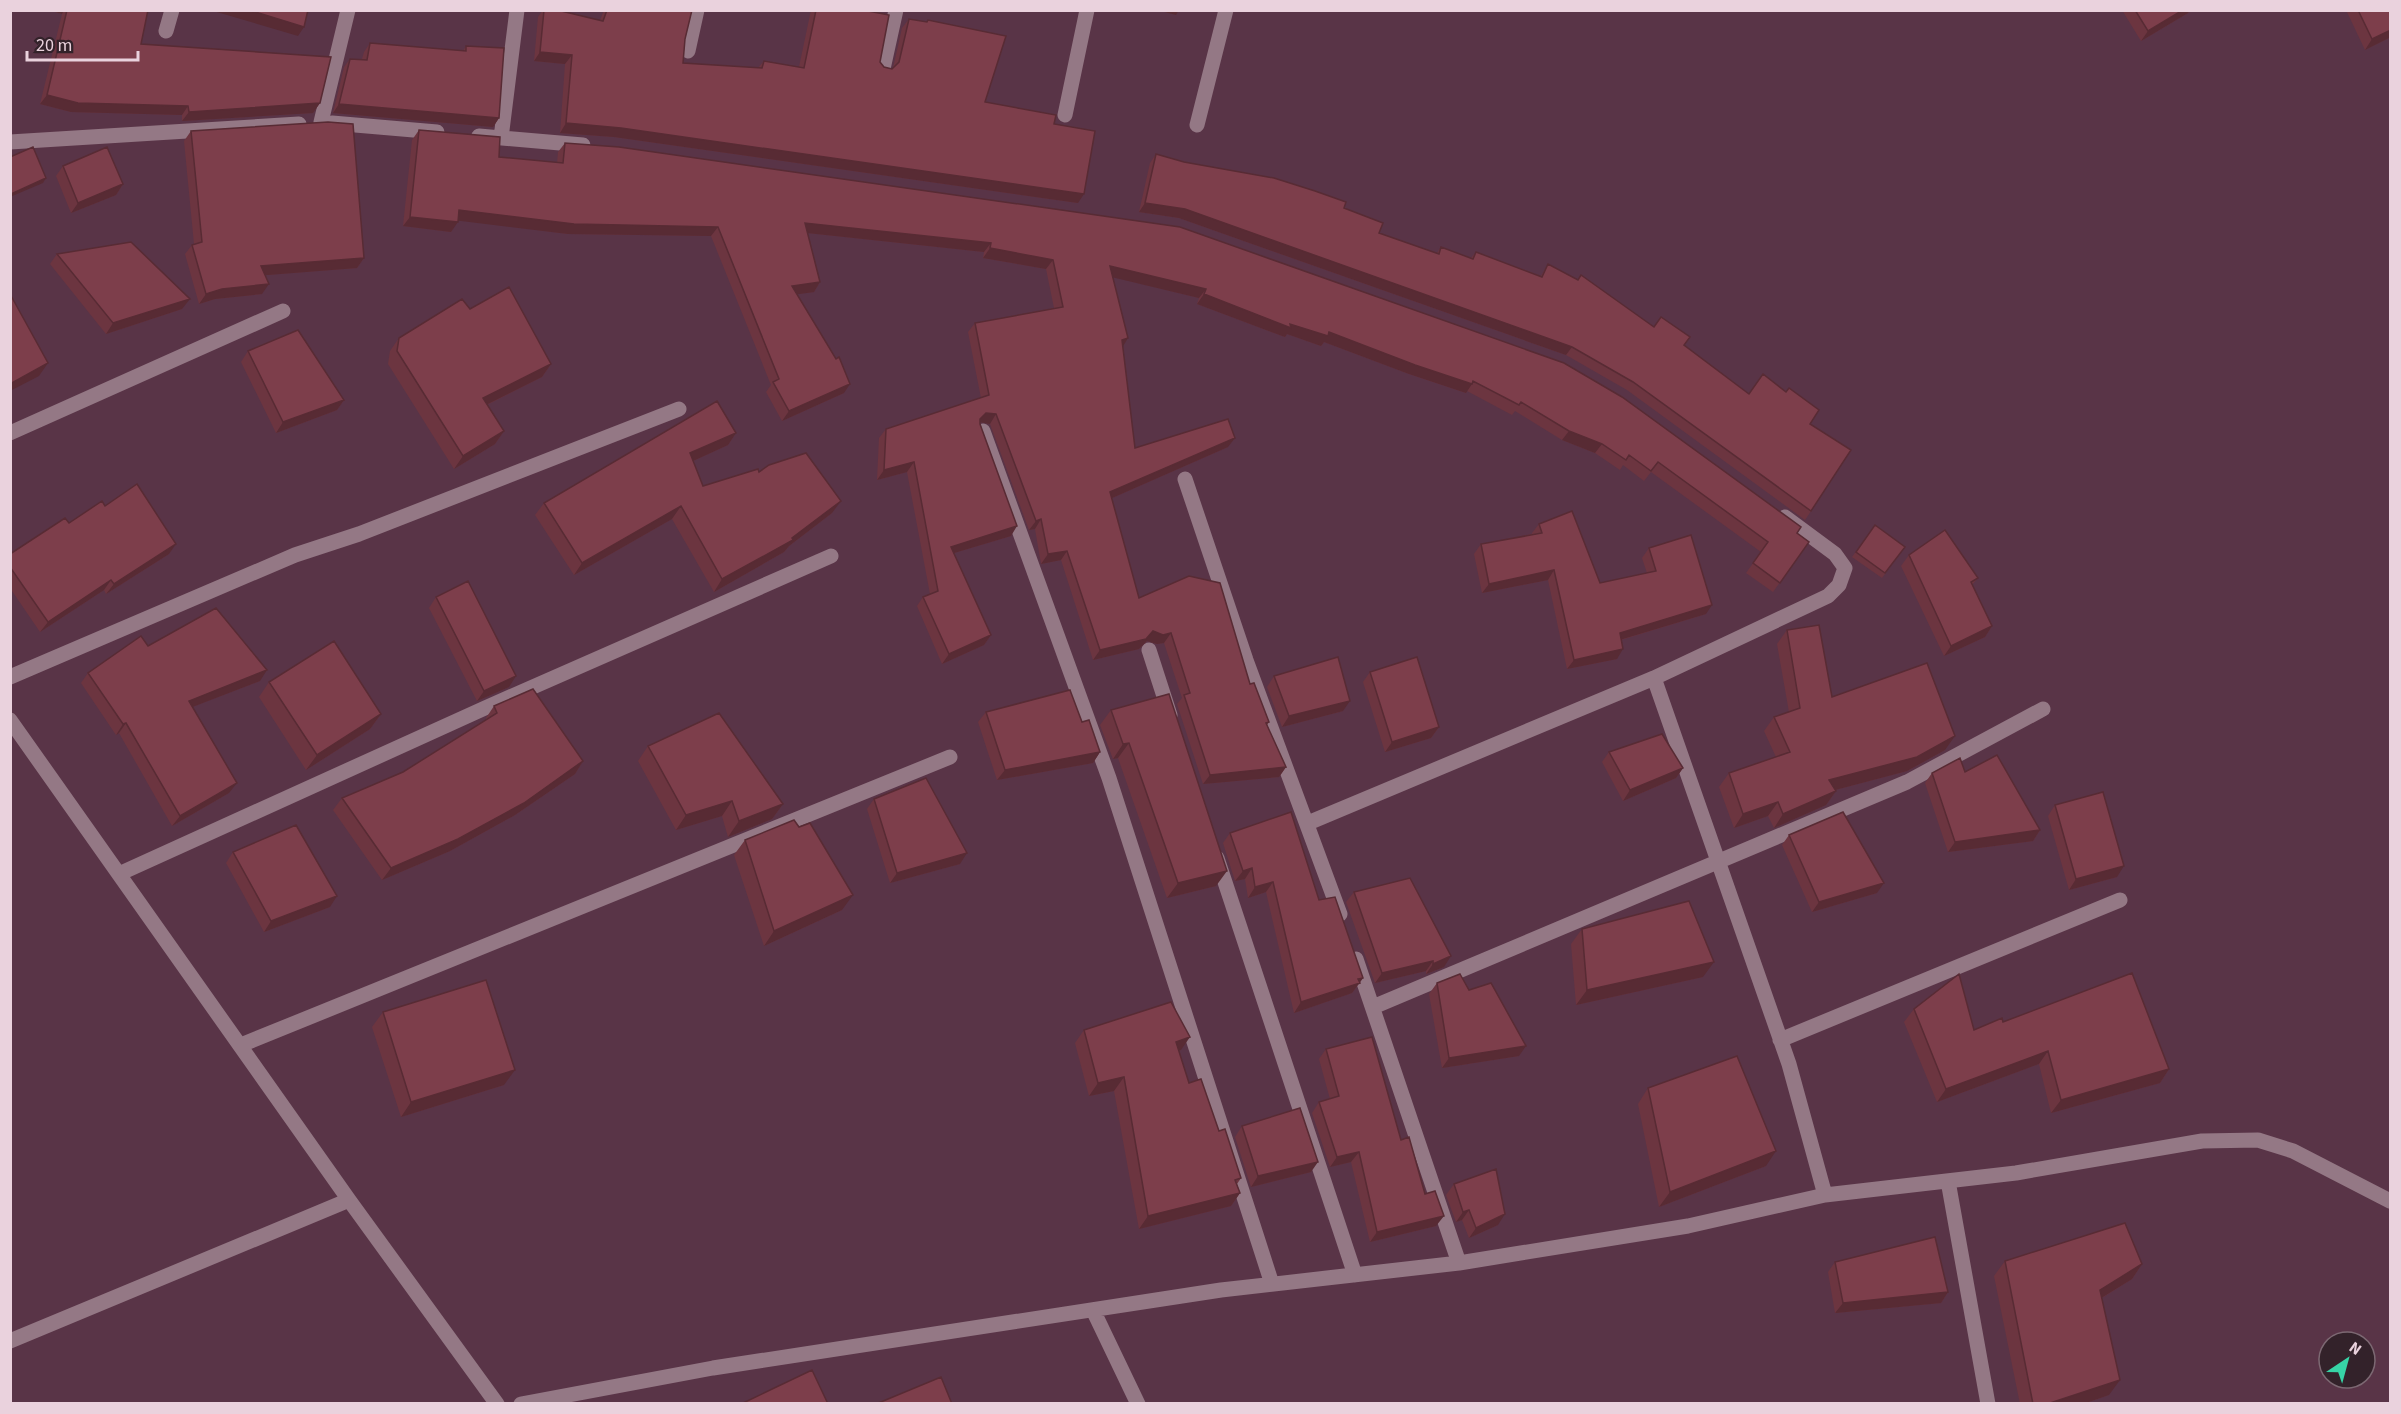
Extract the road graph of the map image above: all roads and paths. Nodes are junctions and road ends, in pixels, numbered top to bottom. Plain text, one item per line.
1 (172, 10) edge
2 (348, 10) edge
3 (517, 10) edge
4 (697, 10) edge
5 (896, 10) edge
6 (1087, 10) edge
7 (1226, 10) edge
8 (166, 32) dead end
9 (688, 51) edge
10 (883, 69) edge
11 (1065, 115) dead end
12 (321, 122) junction
13 (1197, 125) dead end
14 (501, 138) junction
15 (10, 142) edge
16 (601, 147) edge
17 (283, 311) dead end
18 (679, 409) dead end
19 (983, 431) edge
20 (10, 433) edge
21 (1185, 478) edge
22 (1770, 506) edge
23 (831, 556) dead end
24 (1149, 650) edge
25 (10, 677) edge
26 (1654, 678) junction
27 (2043, 709) dead end
28 (10, 720) edge
29 (1175, 729) edge
30 (950, 757) dead end
31 (1308, 823) junction
32 (1212, 843) edge
33 (1718, 862) junction
34 (121, 873) junction
35 (2120, 900) dead end
36 (1373, 1007) junction
37 (1780, 1040) junction
38 (241, 1045) junction
39 (1948, 1181) junction
40 (1825, 1195) junction
41 (349, 1200) junction
42 (2391, 1201) edge
43 (1459, 1263) junction
44 (1355, 1275) junction
45 (1272, 1284) junction
46 (1093, 1310) junction
47 (10, 1341) edge
48 (497, 1404) edge
49 (522, 1404) edge
50 (1138, 1404) edge
51 (1988, 1404) edge

1 - 8 street
2 - 12 street
3 - 14 street
4 - 9 street
5 - 10 street
6 - 11 street
7 - 13 street
12 - 14 street
12 - 15 street
14 - 16 street
17 - 20 street
18 - 25 street
19 - 45 street
21 - 31 street
22 - 26 street
23 - 34 street
24 - 29 street
26 - 31 street
26 - 33 street
27 - 33 street
28 - 34 street
30 - 38 street
31 - 36 street
32 - 44 street
33 - 36 street
33 - 37 street
34 - 38 street
35 - 37 street
36 - 43 street
37 - 40 street
38 - 41 street
39 - 40 street
39 - 42 street
39 - 51 street
40 - 43 street
41 - 47 street
41 - 48 street
43 - 44 street
44 - 45 street
45 - 46 street
46 - 49 street
46 - 50 street

